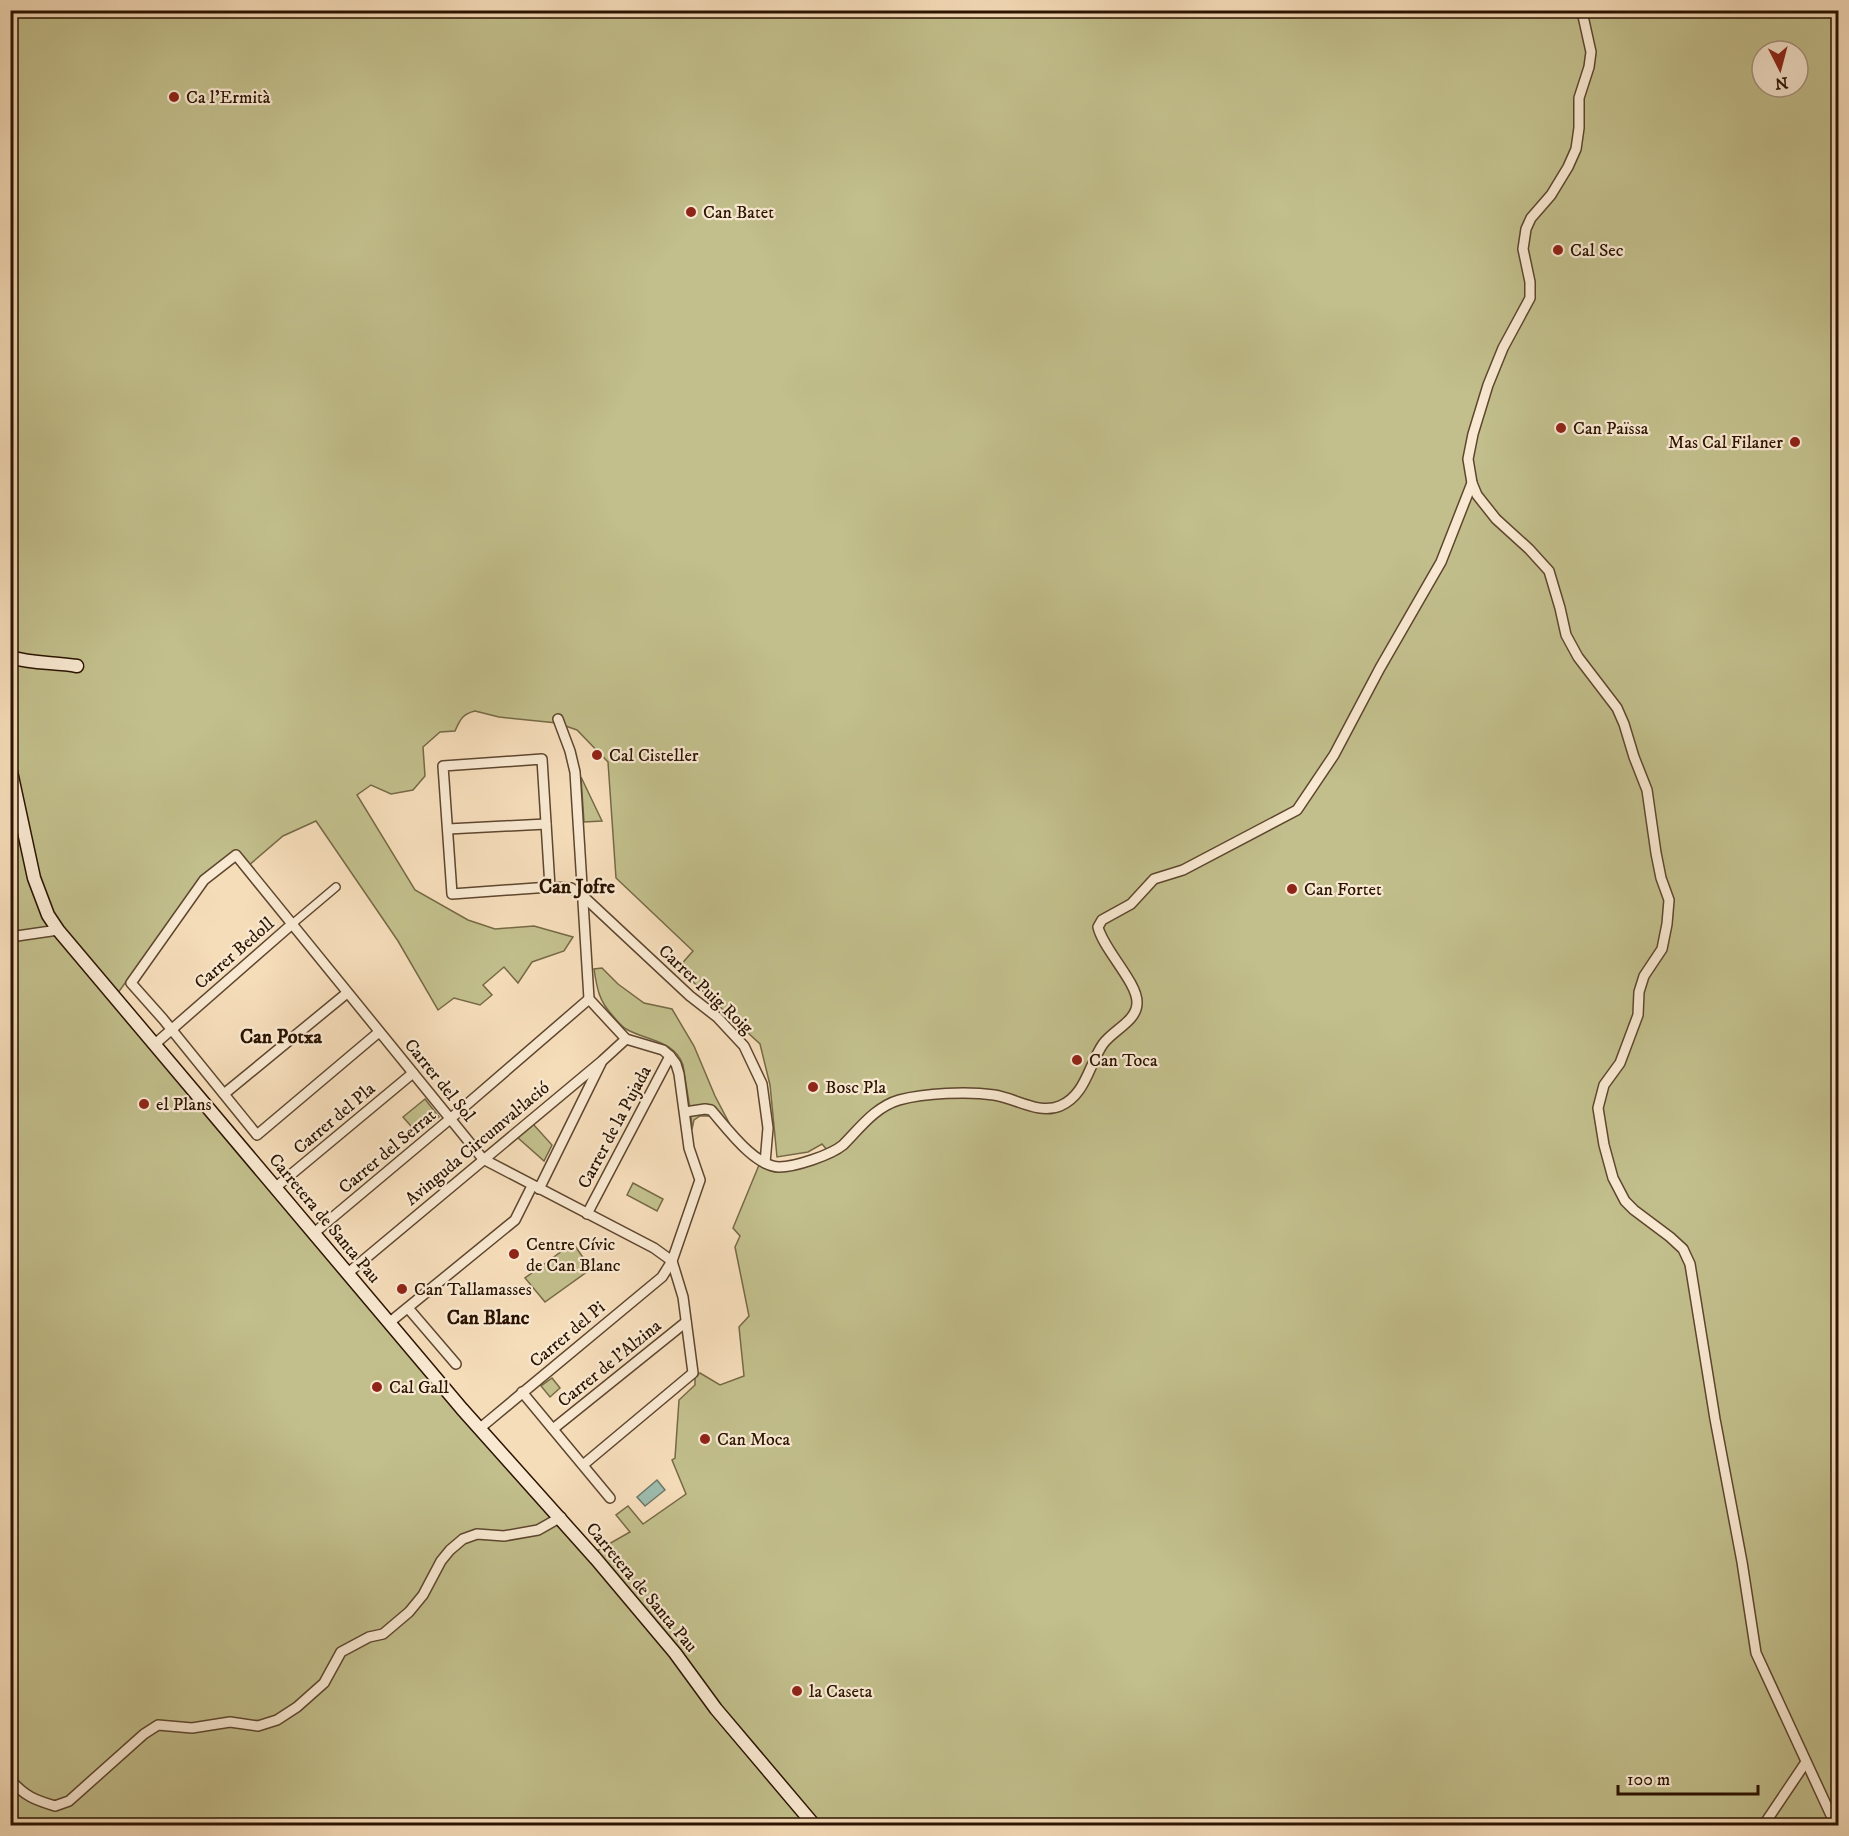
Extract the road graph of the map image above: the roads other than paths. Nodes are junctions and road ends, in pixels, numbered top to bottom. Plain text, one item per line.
1 (1585, 10) edge
2 (1472, 483) junction
3 (10, 657) edge
4 (76, 666) dead end
5 (558, 719) dead end
6 (10, 767) edge
7 (546, 824) junction
8 (448, 829) junction
9 (336, 887) dead end
10 (550, 887) junction
11 (584, 897) junction
12 (291, 925) junction
13 (58, 930) junction
14 (10, 937) edge
15 (346, 993) junction
16 (589, 999) junction
17 (171, 1029) junction
18 (379, 1032) junction
19 (626, 1039) junction
20 (155, 1044) junction
21 (670, 1056) junction
22 (602, 1061) junction
23 (412, 1073) junction
24 (224, 1094) junction
25 (685, 1112) junction
26 (450, 1119) junction
27 (483, 1159) junction
28 (765, 1163) junction
29 (276, 1187) junction
30 (536, 1187) junction
31 (587, 1214) junction
32 (314, 1233) junction
33 (672, 1261) junction
34 (348, 1273) junction
35 (408, 1308) junction
36 (390, 1322) junction
37 (686, 1322) junction
38 (456, 1364) dead end
39 (522, 1392) junction
40 (479, 1429) junction
41 (553, 1429) junction
42 (583, 1465) junction
43 (610, 1498) dead end
44 (561, 1517) junction
45 (1806, 1762) junction
46 (10, 1779) edge
47 (815, 1826) edge
48 (1763, 1826) edge
49 (1836, 1826) edge

1 - 2 street
2 - 28 street
2 - 45 street
3 - 4 main road
5 - 11 street
6 - 13 main road, Carretera de Santa Pau
7 - 8 street
7 - 8 street
7 - 10 street
8 - 10 street, Carrer Puig Roig
9 - 12 street, Carrer Bedoll
10 - 11 street, Carrer Puig Roig
11 - 16 street
11 - 28 street, Carrer Puig Roig
12 - 15 street, Carrer del Sol
12 - 17 street, Carrer Bedoll
12 - 17 street, Carrer del Sol
13 - 14 street
13 - 20 main road, Carretera de Santa Pau
15 - 18 street, Carrer del Sol
15 - 24 street
16 - 19 street
16 - 26 street, Carrer del Serrat
17 - 20 street, Carrer Bedoll
17 - 24 street
18 - 23 street, Carrer del Sol
18 - 24 street
19 - 21 street
19 - 22 street, Avinguda Circumval·lació
20 - 29 main road, Carretera de Santa Pau
21 - 25 street
21 - 31 street, Carrer de la Pujada
22 - 27 street, Avinguda Circumval·lació
22 - 30 street
23 - 26 street, Carrer del Sol
23 - 29 street, Carrer del Pla
25 - 28 street
25 - 33 street
26 - 27 street, Carrer del Sol
26 - 32 street, Carrer del Serrat
27 - 30 street, Carrer del Sol
27 - 34 street, Avinguda Circumval·lació
29 - 32 main road, Carretera de Santa Pau
30 - 31 street, Carrer del Sol
30 - 35 street
31 - 33 street, Carrer del Sol
32 - 34 main road, Carretera de Santa Pau
33 - 37 street
33 - 39 street, Carrer del Pi
34 - 36 main road, Carretera de Santa Pau
35 - 36 street
35 - 38 street
36 - 40 main road, Carretera de Santa Pau
37 - 41 street, Carrer de l'Alzina
37 - 42 street
39 - 40 street, Carrer del Pi
39 - 41 street
40 - 44 main road, Carretera de Santa Pau
41 - 42 street
42 - 43 street
44 - 46 street
44 - 47 main road, Carretera de Santa Pau
45 - 48 street
45 - 49 street

